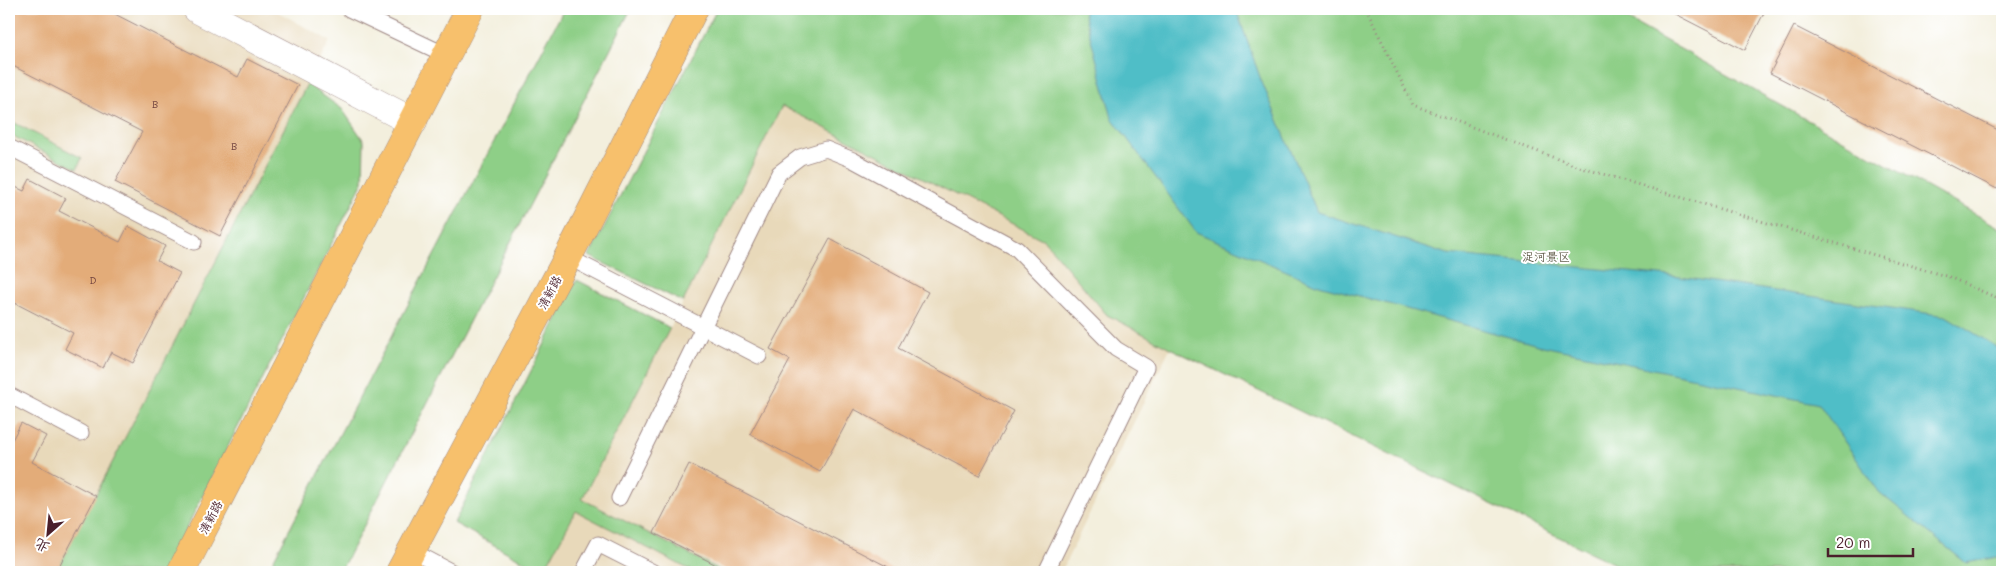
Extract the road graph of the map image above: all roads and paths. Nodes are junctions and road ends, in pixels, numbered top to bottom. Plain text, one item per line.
1 (197, 9) edge
2 (349, 9) edge
3 (470, 9) edge
4 (694, 9) edge
5 (1366, 9) edge
6 (446, 55) junction
7 (413, 122) junction
8 (9, 147) edge
9 (194, 242) dead end
10 (568, 257) junction
11 (2002, 300) edge
12 (703, 329) junction
13 (759, 356) dead end
14 (9, 395) edge
15 (81, 433) dead end
16 (619, 498) dead end
17 (406, 562) edge
18 (181, 572) edge
19 (452, 572) edge
20 (583, 572) edge
21 (653, 572) edge
22 (1046, 572) edge

1 - 7 street
2 - 6 lane
3 - 6 main road, 清新路
4 - 10 main road, 清新路
5 - 11 path
6 - 7 main road, 清新路
7 - 18 main road, 清新路
8 - 9 lane
10 - 12 lane
10 - 17 main road, 清新路
12 - 13 lane
12 - 16 lane
12 - 22 lane
14 - 15 lane
17 - 19 lane
20 - 21 lane

